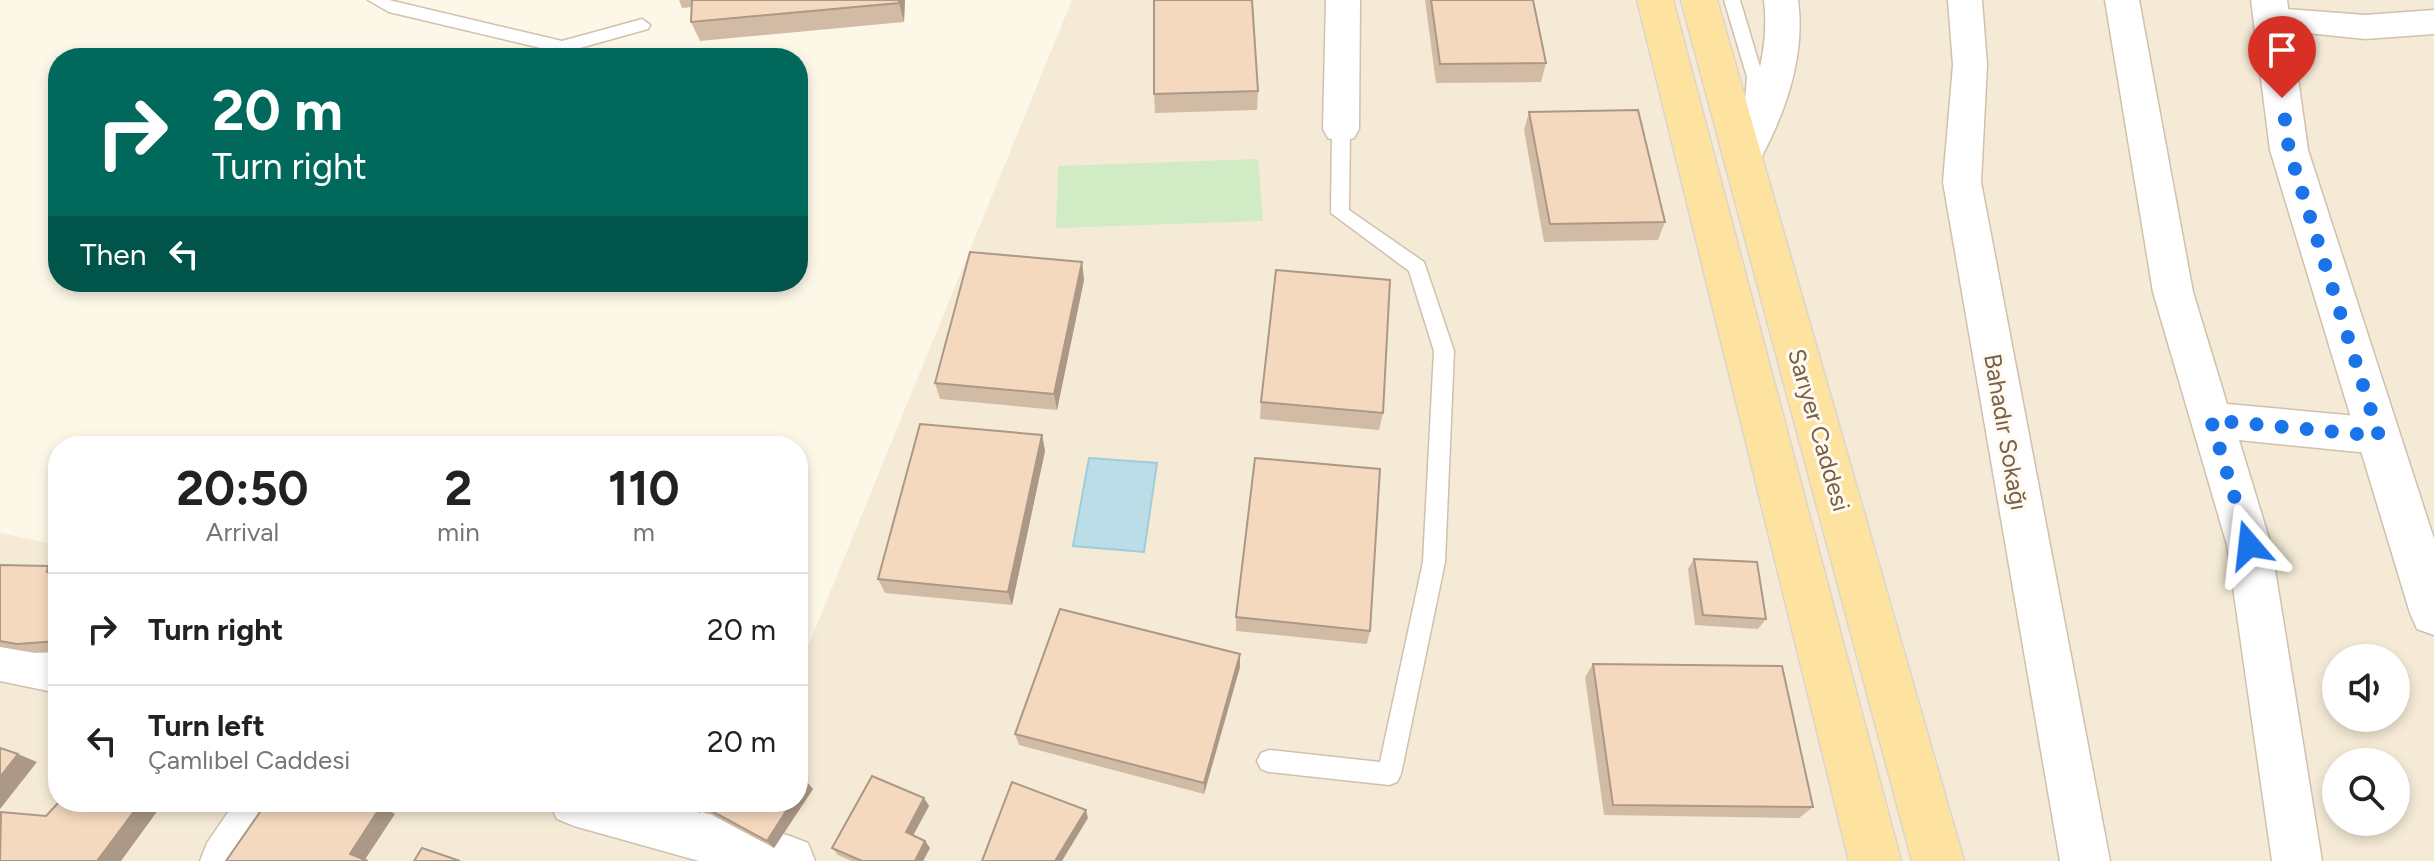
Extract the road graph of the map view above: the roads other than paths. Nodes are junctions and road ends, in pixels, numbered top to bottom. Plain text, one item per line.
1 (376, 0) edge
2 (1343, 0) edge
3 (1655, 0) edge
4 (1699, 0) edge
5 (1732, 0) edge
6 (1781, 0) edge
7 (1965, 0) edge
8 (2122, 0) edge
9 (2270, 10) edge
10 (2434, 22) edge
11 (642, 25) dead end
12 (1341, 129) joint
13 (1742, 159) junction
14 (2211, 420) junction
15 (2379, 436) junction
16 (2434, 613) edge
17 (0, 659) edge
18 (48, 669) edge
19 (1269, 761) dead end
20 (257, 812) edge
21 (611, 812) edge
22 (225, 861) edge
23 (790, 861) edge
24 (1875, 861) edge
25 (1938, 861) edge
26 (2085, 861) edge
27 (2297, 861) edge

1 - 11 lane
2 - 12 street
3 - 24 main road, Sarıyer Caddesi
4 - 13 main road, Sarıyer Caddesi
5 - 13 lane
6 - 13 street
7 - 26 street, Bahadır Sokağı
8 - 14 street
9 - 10 street
9 - 15 street
12 - 19 lane
13 - 25 main road, Sarıyer Caddesi
14 - 15 street
14 - 27 street
15 - 16 street
17 - 18 street
20 - 22 street
21 - 23 street

